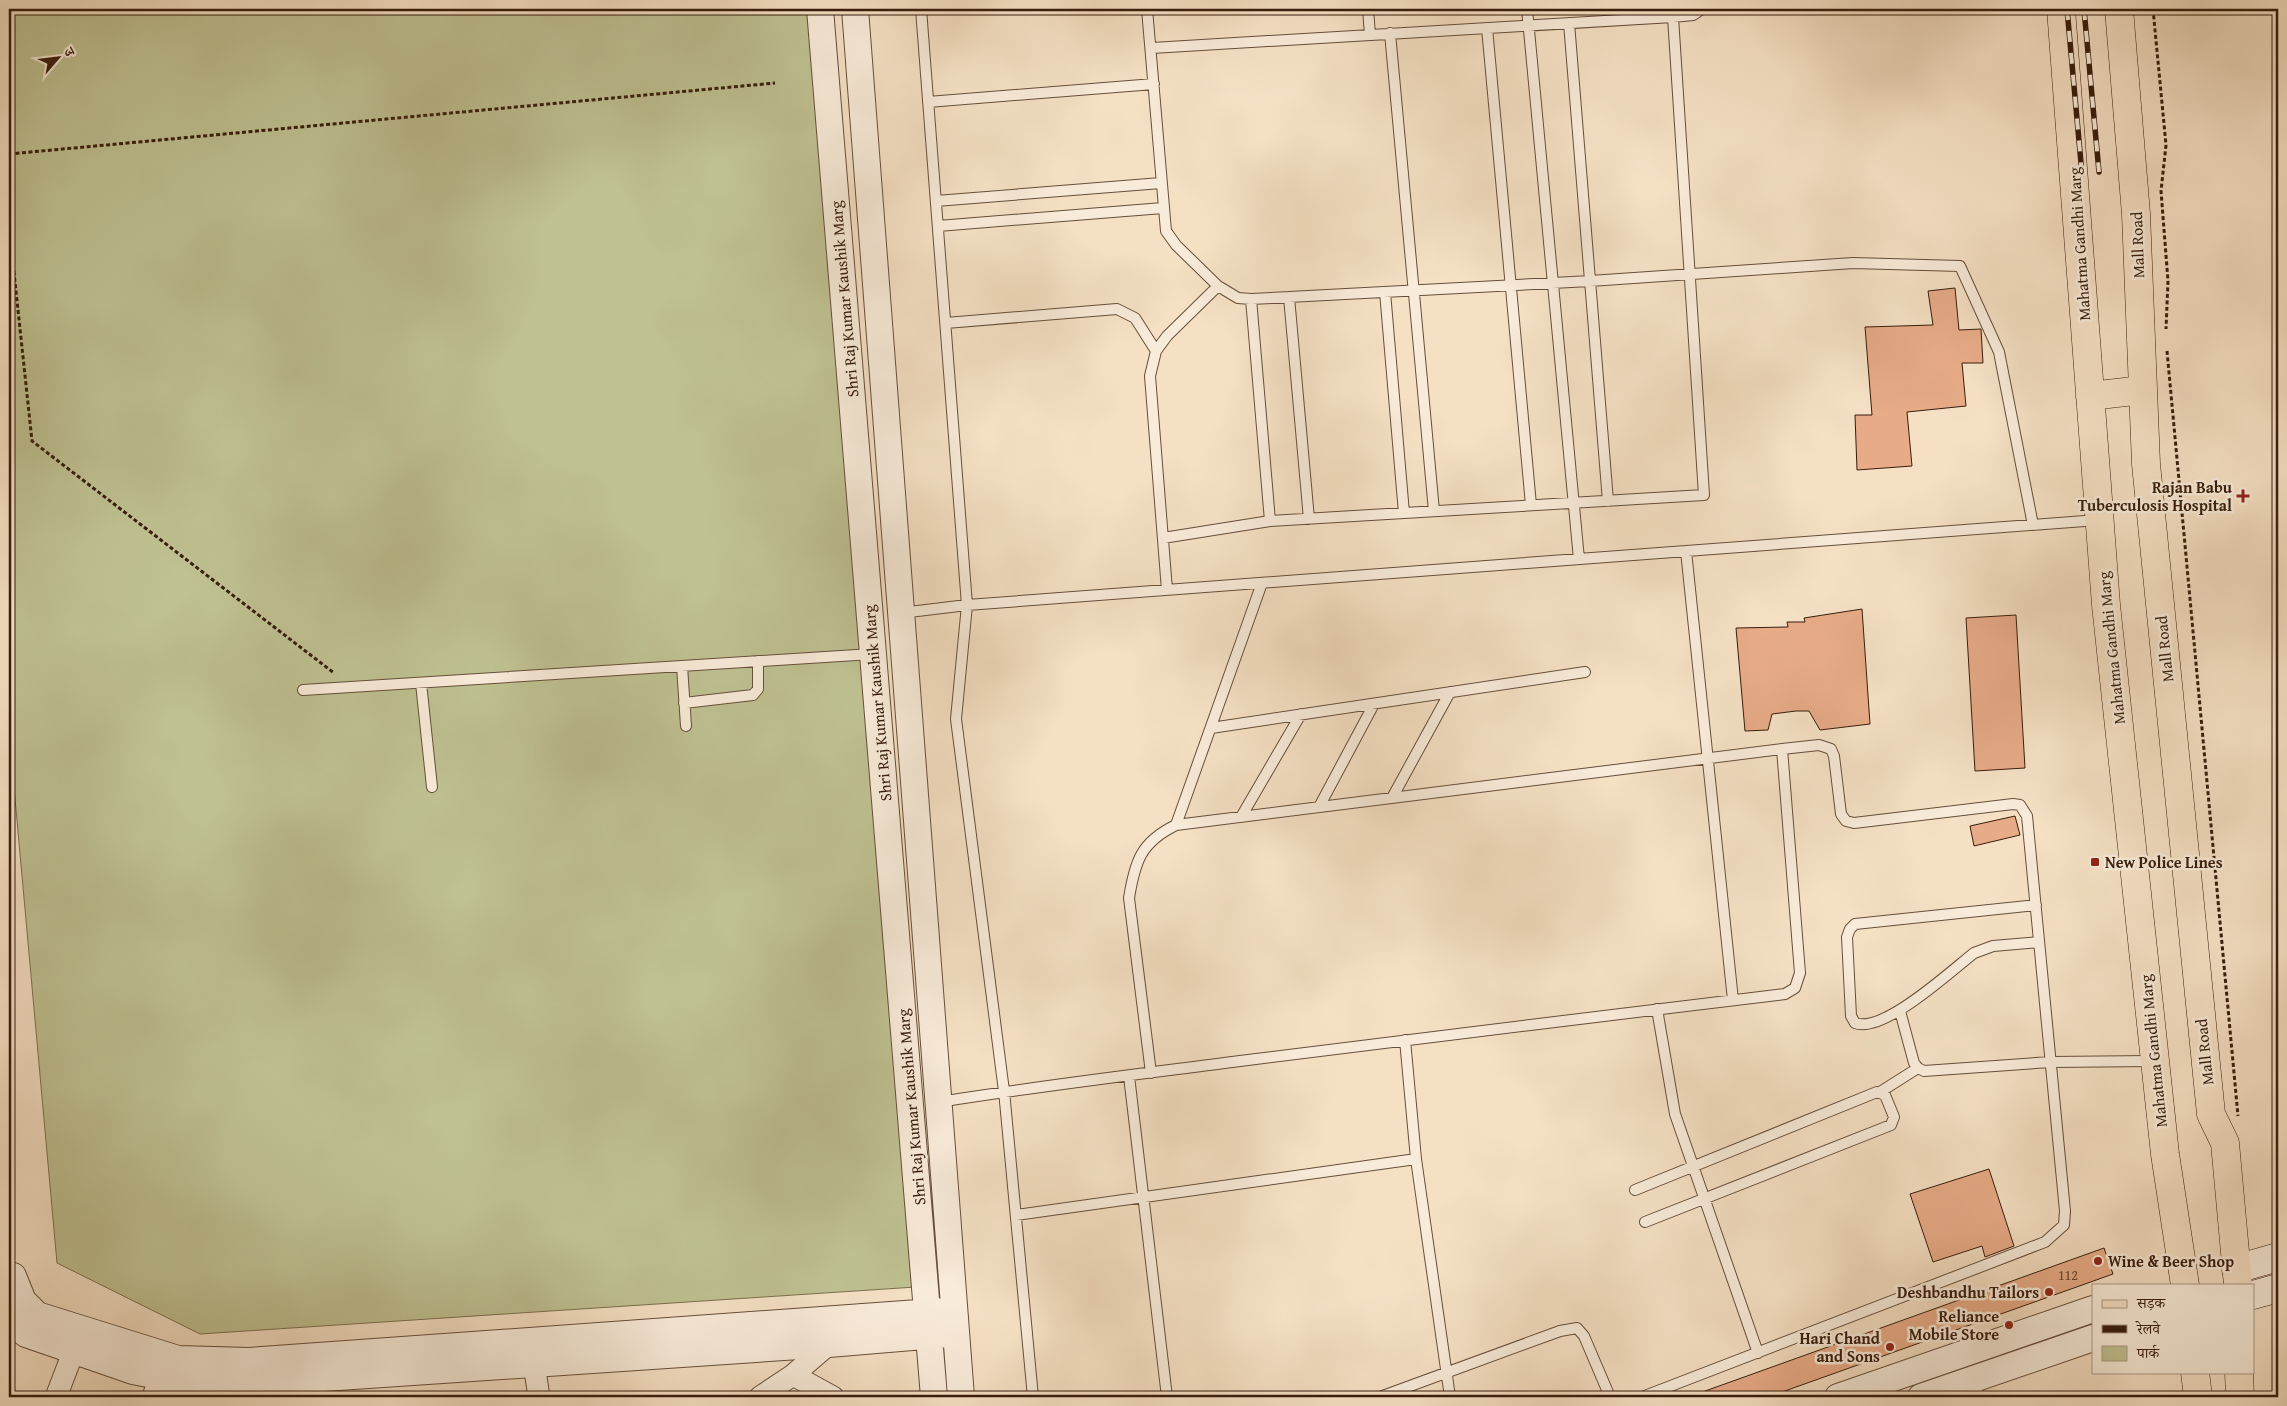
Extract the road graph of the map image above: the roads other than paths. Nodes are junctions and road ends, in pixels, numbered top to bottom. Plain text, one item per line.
1 (820, 9) edge
2 (855, 9) edge
3 (921, 9) edge
4 (1147, 9) edge
5 (1368, 9) edge
6 (1527, 9) edge
7 (1702, 9) edge
8 (2061, 9) edge
9 (2119, 9) edge
10 (1673, 16) junction
11 (1569, 23) junction
12 (1528, 25) junction
13 (1486, 28) junction
14 (1390, 33) junction
15 (1370, 34) junction
16 (1152, 48) junction
17 (1154, 84) junction
18 (928, 102) junction
19 (1161, 183) junction
20 (936, 201) junction
21 (1163, 208) junction
22 (938, 226) junction
23 (1689, 273) junction
24 (1590, 281) junction
25 (1554, 283) junction
26 (1511, 285) junction
27 (1218, 286) junction
28 (1414, 290) junction
29 (1385, 292) junction
30 (1289, 297) junction
31 (1251, 299) junction
32 (946, 323) junction
33 (1156, 351) junction
34 (2143, 390) junction
35 (2090, 396) junction
36 (1608, 501) junction
37 (1574, 503) junction
38 (1531, 505) junction
39 (1434, 511) junction
40 (1404, 513) junction
41 (1309, 519) junction
42 (2099, 520) junction
43 (1270, 521) junction
44 (2032, 525) junction
45 (1163, 538) junction
46 (1686, 551) junction
47 (1579, 559) junction
48 (1262, 583) junction
49 (1167, 590) junction
50 (967, 605) junction
51 (900, 613) junction
52 (869, 614) junction
53 (873, 654) junction
54 (758, 662) junction
55 (682, 666) junction
56 (1585, 672) dead end
57 (421, 683) junction
58 (303, 690) dead end
59 (1450, 692) junction
60 (684, 703) junction
61 (1374, 704) junction
62 (1301, 714) junction
63 (686, 726) dead end
64 (1211, 728) junction
65 (1782, 749) junction
66 (1709, 758) junction
67 (432, 787) dead end
68 (1392, 798) junction
69 (1319, 807) junction
70 (1241, 817) junction
71 (1176, 825) junction
72 (2036, 905) junction
73 (2039, 942) junction
74 (1733, 1000) junction
75 (1657, 1009) junction
76 (1900, 1011) junction
77 (1405, 1040) junction
78 (2154, 1061) junction
79 (2050, 1062) junction
80 (1918, 1068) junction
81 (1151, 1073) junction
82 (1129, 1076) junction
83 (1004, 1091) junction
84 (1880, 1092) junction
85 (938, 1102) junction
86 (1416, 1159) junction
87 (1693, 1166) junction
88 (1635, 1190) dead end
89 (1143, 1197) junction
90 (1705, 1199) junction
91 (1016, 1214) junction
92 (1645, 1222) dead end
93 (2278, 1257) edge
94 (2237, 1277) edge
95 (10, 1281) edge
96 (2180, 1284) edge
97 (2278, 1288) edge
98 (2254, 1295) edge
99 (2092, 1308) edge
100 (845, 1319) junction
101 (955, 1322) junction
102 (929, 1324) junction
103 (2092, 1338) edge
104 (829, 1344) junction
105 (74, 1350) junction
106 (1758, 1353) junction
107 (534, 1364) junction
108 (1447, 1373) junction
109 (794, 1375) junction
110 (156, 1387) edge
111 (1976, 1388) edge
112 (226, 1390) edge
113 (56, 1397) edge
114 (539, 1397) edge
115 (760, 1397) edge
116 (834, 1397) edge
117 (934, 1397) edge
118 (961, 1397) edge
119 (1033, 1397) edge
120 (1166, 1397) edge
121 (1380, 1397) edge
122 (1450, 1397) edge
123 (1610, 1397) edge
124 (1642, 1397) edge
125 (1838, 1397) edge
126 (1921, 1397) edge

1 - 52 street, Shri Raj Kumar Kaushik Marg
2 - 51 street, Shri Raj Kumar Kaushik Marg
3 - 18 lane
4 - 16 lane
5 - 15 lane
6 - 12 lane
7 - 10 lane
8 - 35 main road, Mahatma Gandhi Marg
9 - 34 main road, Mall Road
10 - 11 lane
10 - 23 lane
11 - 12 lane
11 - 24 lane
12 - 13 lane
12 - 25 lane
13 - 14 lane
13 - 26 lane
14 - 15 lane
14 - 28 lane
15 - 16 lane
16 - 17 lane
17 - 18 lane
17 - 19 lane
18 - 20 lane
19 - 20 lane
19 - 21 lane
20 - 22 lane
21 - 22 lane
21 - 27 lane
22 - 32 lane
23 - 24 lane
23 - 36 lane
23 - 44 lane
24 - 25 lane
24 - 36 lane
25 - 26 lane
25 - 37 lane
26 - 28 lane
26 - 38 lane
27 - 31 lane
27 - 33 lane
28 - 29 lane
28 - 39 lane
29 - 30 lane
29 - 40 lane
30 - 31 lane
30 - 41 lane
31 - 43 lane
32 - 33 lane
32 - 50 lane
33 - 45 lane
34 - 35 main road
34 - 94 main road, Mall Road
35 - 42 main road, Mahatma Gandhi Marg
36 - 37 lane
37 - 38 lane
37 - 47 lane
38 - 39 lane
39 - 40 lane
40 - 41 lane
41 - 43 lane
42 - 44 lane
42 - 78 main road, Mahatma Gandhi Marg
43 - 45 lane
44 - 46 lane
45 - 49 lane
46 - 47 lane
46 - 66 lane
47 - 48 lane
48 - 49 lane
48 - 64 lane
49 - 50 lane
50 - 51 lane
50 - 83 lane
51 - 52 street
51 - 85 street, Shri Raj Kumar Kaushik Marg
52 - 53 street, Shri Raj Kumar Kaushik Marg
53 - 54 lane
53 - 102 street, Shri Raj Kumar Kaushik Marg
54 - 55 lane
54 - 60 lane
55 - 57 lane
55 - 60 lane
56 - 59 lane
57 - 58 lane
57 - 67 lane
59 - 61 lane
59 - 68 lane
60 - 63 lane
61 - 62 lane
61 - 69 lane
62 - 64 lane
62 - 70 lane
64 - 71 lane
65 - 66 lane
65 - 72 lane
65 - 74 lane
66 - 68 lane
66 - 74 lane
68 - 69 lane
69 - 70 lane
70 - 71 lane
71 - 81 lane
72 - 73 lane
72 - 76 lane
73 - 76 lane
73 - 79 lane
74 - 75 lane
75 - 77 lane
75 - 87 lane
76 - 80 lane
77 - 81 lane
77 - 86 lane
78 - 79 lane
78 - 96 main road, Mahatma Gandhi Marg
79 - 80 lane
79 - 106 lane
80 - 84 lane
81 - 82 lane
82 - 83 lane
82 - 89 lane
83 - 85 lane
83 - 91 lane
84 - 87 lane
84 - 90 lane
85 - 101 street, Shri Raj Kumar Kaushik Marg
86 - 89 lane
86 - 108 lane
87 - 88 lane
87 - 90 lane
89 - 91 lane
89 - 120 lane
90 - 92 lane
90 - 106 lane
91 - 119 lane
93 - 94 main road
95 - 100 street
95 - 105 street
97 - 98 main road
99 - 125 street
100 - 102 street
100 - 104 street
101 - 102 street
101 - 118 street, Shri Raj Kumar Kaushik Marg
102 - 104 street
102 - 117 street, Shri Raj Kumar Kaushik Marg
103 - 111 street
104 - 107 street
104 - 109 street
105 - 110 street
105 - 113 street
106 - 124 lane
107 - 112 street
107 - 114 street
108 - 121 lane
108 - 122 lane
108 - 123 lane
109 - 115 street
109 - 116 street
110 - 112 street
111 - 126 street

